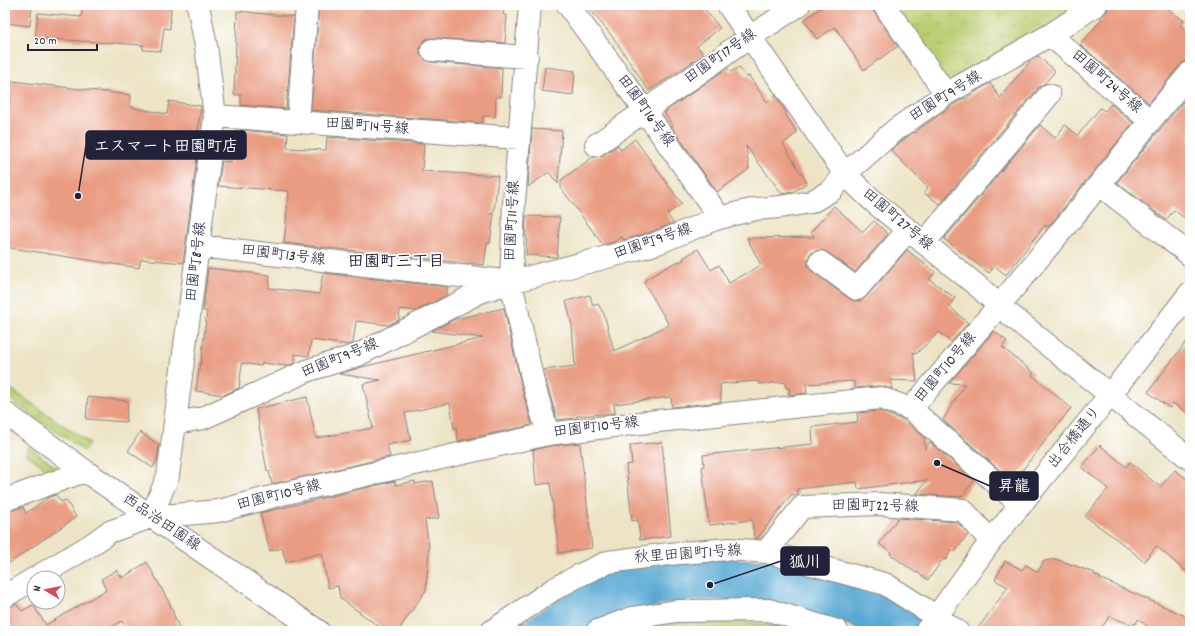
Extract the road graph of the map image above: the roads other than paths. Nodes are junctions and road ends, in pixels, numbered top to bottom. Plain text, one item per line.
1 (198, 5) edge
2 (308, 5) edge
3 (530, 5) edge
4 (568, 5) edge
5 (728, 5) edge
6 (799, 5) edge
7 (884, 5) edge
8 (1096, 5) edge
9 (1050, 35) junction
10 (750, 37) junction
11 (432, 50) dead end
12 (527, 57) junction
13 (1190, 73) edge
14 (946, 94) junction
15 (1049, 95) dead end
16 (645, 111) junction
17 (216, 116) junction
18 (1150, 121) junction
19 (298, 122) junction
20 (519, 138) junction
21 (596, 145) dead end
22 (845, 174) junction
23 (1100, 185) junction
24 (720, 218) junction
25 (908, 230) junction
26 (924, 243) junction
27 (199, 246) junction
28 (1190, 255) edge
29 (820, 262) dead end
30 (511, 282) junction
31 (1190, 294) edge
32 (999, 306) junction
33 (1110, 395) junction
34 (911, 409) junction
35 (5, 413) edge
36 (176, 423) junction
37 (548, 434) junction
38 (1190, 459) edge
39 (85, 471) junction
40 (5, 500) edge
41 (1022, 505) junction
42 (151, 517) junction
43 (992, 541) junction
44 (766, 552) junction
45 (5, 596) edge
46 (932, 623) edge
47 (318, 631) edge
48 (492, 631) edge
49 (597, 631) edge
50 (837, 631) edge
51 (957, 631) edge

1 - 17 street, 田園町8号線
2 - 19 street
3 - 12 street, 田園町11号線
4 - 16 street, 田園町16号線
5 - 10 street, 田園町27号線
6 - 10 street, 田園町17号線
7 - 14 street
8 - 9 street, 田園町9号線
9 - 14 street, 田園町9号線
9 - 18 street, 田園町24号線
10 - 16 street, 田園町17号線
10 - 22 street, 田園町27号線
11 - 12 street
12 - 20 street, 田園町11号線
13 - 18 street, 田園町24号線
14 - 22 street, 田園町9号線
15 - 26 street
16 - 21 street, 田園町17号線
16 - 24 street, 田園町16号線
17 - 19 street, 田園町14号線
17 - 27 street, 田園町8号線
18 - 23 street, 田園町10号線
19 - 20 street, 田園町14号線
20 - 30 street, 田園町11号線
22 - 24 street, 田園町9号線
22 - 25 street, 田園町27号線
23 - 28 street
23 - 32 street, 田園町10号線
24 - 30 street, 田園町9号線
25 - 26 street, 田園町27号線
25 - 29 street
26 - 32 street, 田園町27号線
27 - 30 street, 田園町13号線
27 - 36 street, 田園町8号線
30 - 36 street, 田園町9号線
30 - 37 street, 田園町11号線
31 - 33 street, 出合橋通り
32 - 33 street, 田園町27号線
32 - 34 street, 田園町10号線
33 - 38 street, 田園町27号線
33 - 41 street, 出合橋通り
34 - 37 street, 田園町10号線
34 - 41 street
35 - 39 street, 西品治田園線
36 - 42 street, 田園町8号線
37 - 42 street, 田園町10号線
39 - 40 street
39 - 42 street, 西品治田園線
41 - 43 street, 出合橋通り
42 - 45 street, 田園町10号線
42 - 47 street, 西品治田園線
43 - 44 street, 田園町22号線
43 - 46 street, 出合橋通り
44 - 46 street, 秋里田園町1号線
44 - 48 street, 秋里田園町1号線
46 - 51 street, 秋里田園町1号線
49 - 50 street

